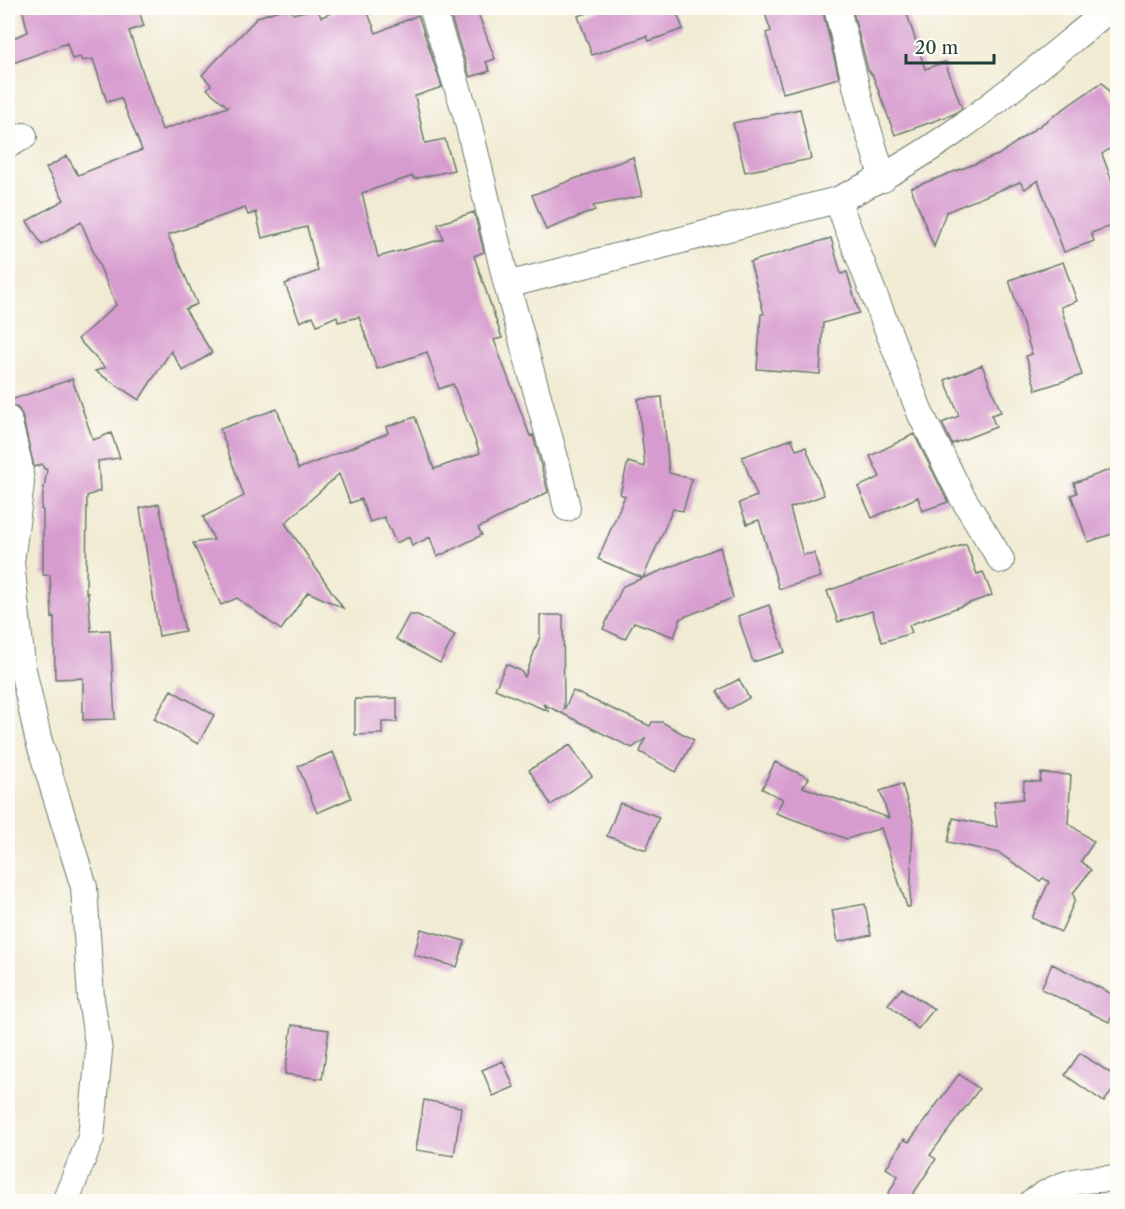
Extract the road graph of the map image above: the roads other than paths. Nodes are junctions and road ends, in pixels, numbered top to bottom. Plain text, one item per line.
1 (432, 8) edge
2 (837, 8) edge
3 (1111, 8) edge
4 (883, 179) junction
5 (837, 200) junction
6 (507, 285) junction
7 (8, 419) edge
8 (567, 508) dead end
9 (1001, 560) dead end
10 (1118, 1181) edge
11 (65, 1202) edge
12 (1032, 1202) edge
13 (1111, 1202) edge

1 - 6 street
2 - 4 street
3 - 4 street
4 - 5 street
5 - 6 street
5 - 9 street
6 - 8 street
7 - 11 street
10 - 12 street
10 - 13 street

